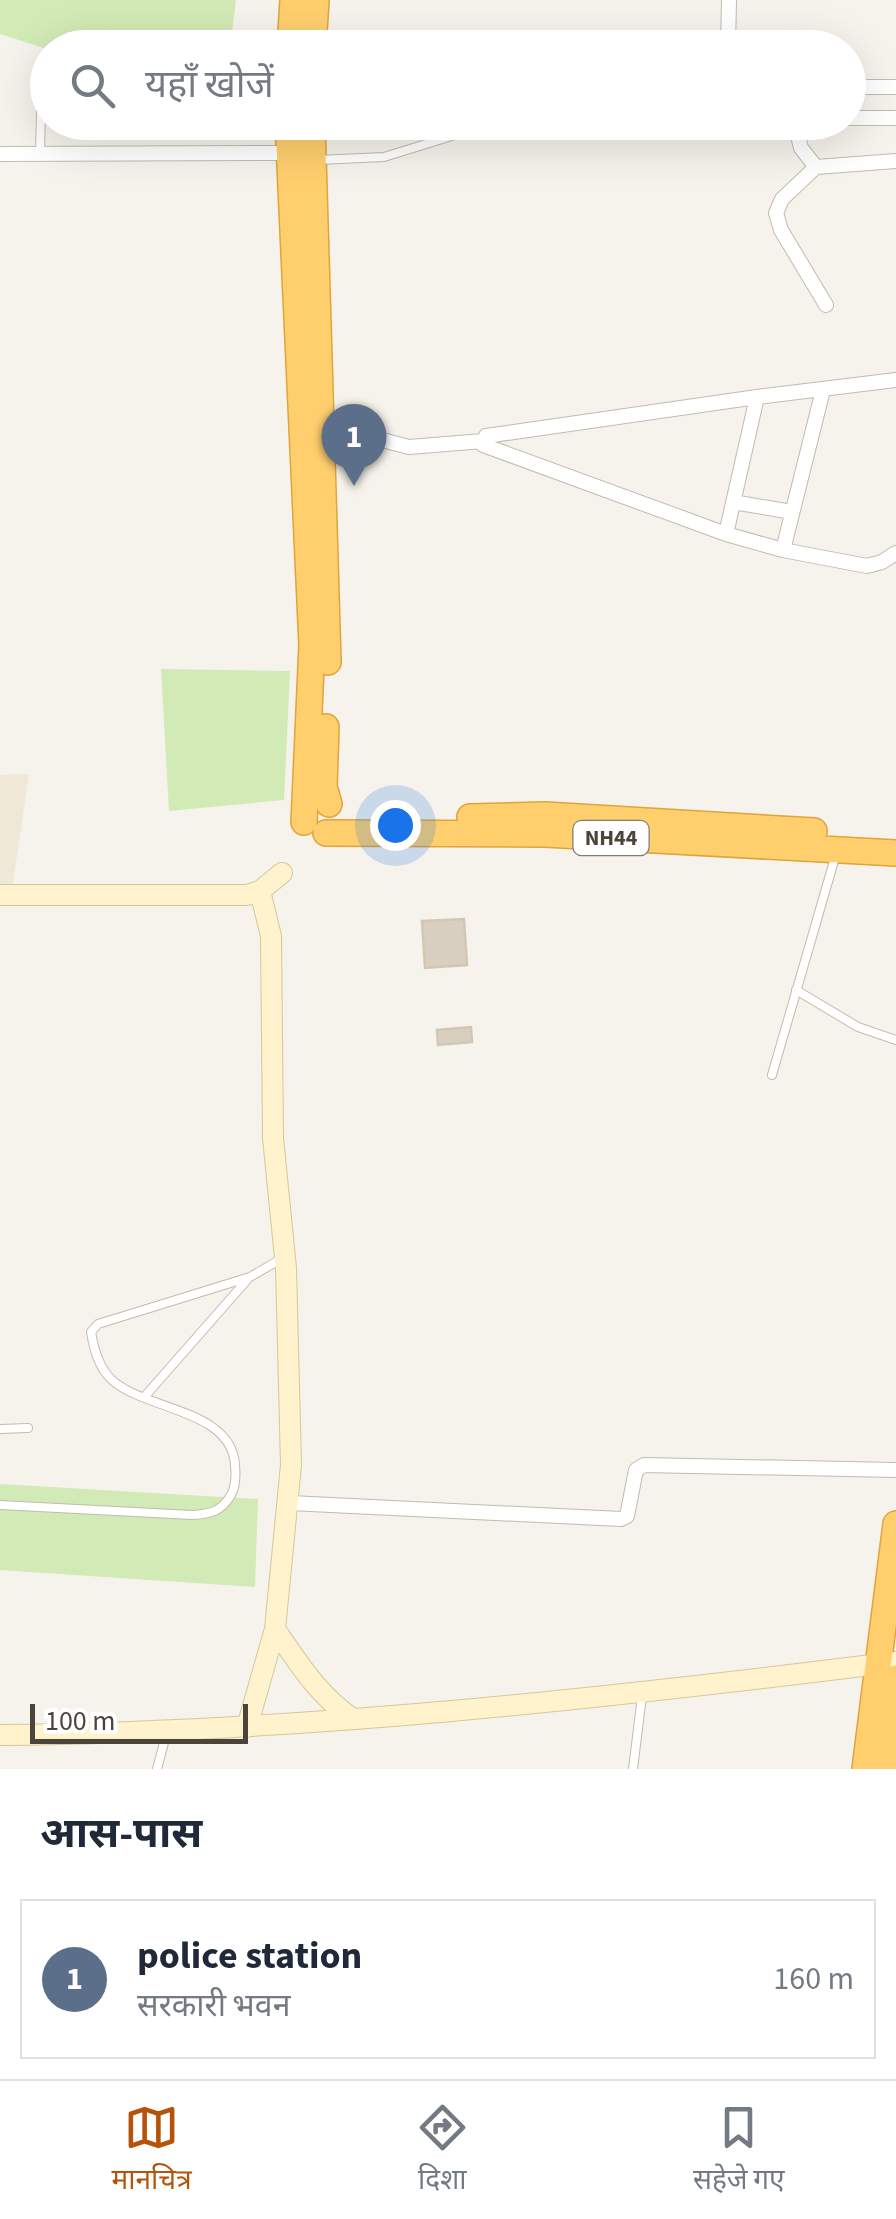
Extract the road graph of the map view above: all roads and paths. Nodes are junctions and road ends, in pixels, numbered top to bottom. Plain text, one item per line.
1 (293, 0) edge
2 (316, 0) edge
3 (729, 0) edge
4 (291, 30) edge
5 (314, 30) edge
6 (728, 30) edge
7 (866, 87) edge
8 (896, 88) edge
9 (866, 118) edge
10 (896, 118) edge
11 (41, 140) edge
12 (294, 140) edge
13 (306, 140) edge
14 (439, 140) edge
15 (798, 140) edge
16 (0, 154) edge
17 (40, 154) junction
18 (300, 157) junction
19 (896, 160) edge
20 (816, 167) junction
21 (826, 305) dead end
22 (896, 380) edge
23 (823, 390) junction
24 (757, 397) junction
25 (322, 424) junction
26 (483, 441) junction
27 (734, 502) junction
28 (792, 512) junction
29 (726, 534) junction
30 (783, 550) junction
31 (896, 552) edge
32 (323, 817) junction
33 (896, 837) edge
34 (837, 850) junction
35 (896, 853) edge
36 (282, 873) dead end
37 (260, 892) junction
38 (0, 894) edge
39 (796, 990) junction
40 (896, 1040) edge
41 (772, 1074) dead end
42 (284, 1257) junction
43 (250, 1277) junction
44 (146, 1396) junction
45 (28, 1428) dead end
46 (0, 1430) edge
47 (896, 1470) edge
48 (290, 1503) junction
49 (0, 1505) edge
50 (896, 1524) edge
51 (275, 1630) junction
52 (889, 1668) edge
53 (642, 1691) junction
54 (353, 1719) junction
55 (247, 1727) junction
56 (168, 1729) junction
57 (0, 1735) edge
58 (157, 1769) edge
59 (633, 1769) edge
60 (865, 1769) edge
61 (887, 1769) edge

1 - 4 highway
2 - 5 highway
3 - 6 street
7 - 8 street
9 - 10 street
11 - 17 lane
12 - 18 highway
13 - 18 highway
14 - 18 lane
15 - 20 street
16 - 17 street
17 - 18 street
18 - 25 highway
18 - 32 highway
19 - 20 street
20 - 21 street
22 - 23 street
23 - 24 street
23 - 28 street
24 - 26 street
24 - 27 street
25 - 26 street
25 - 32 highway
26 - 29 street
27 - 28 street
27 - 29 street
28 - 30 street
29 - 30 street
30 - 31 street
32 - 33 highway
32 - 34 highway, NH44
34 - 35 highway, NH44
34 - 39 lane
36 - 37 street
37 - 38 street
37 - 42 street
39 - 40 lane
39 - 41 lane
42 - 43 lane
42 - 48 street
43 - 44 lane
43 - 44 lane
44 - 49 lane
45 - 46 lane
47 - 48 street
48 - 51 street
50 - 52 highway
51 - 54 street
51 - 55 street
52 - 53 street
52 - 60 highway
52 - 61 highway
53 - 54 street
53 - 59 lane
54 - 55 street
55 - 56 street
56 - 57 street
56 - 58 lane

